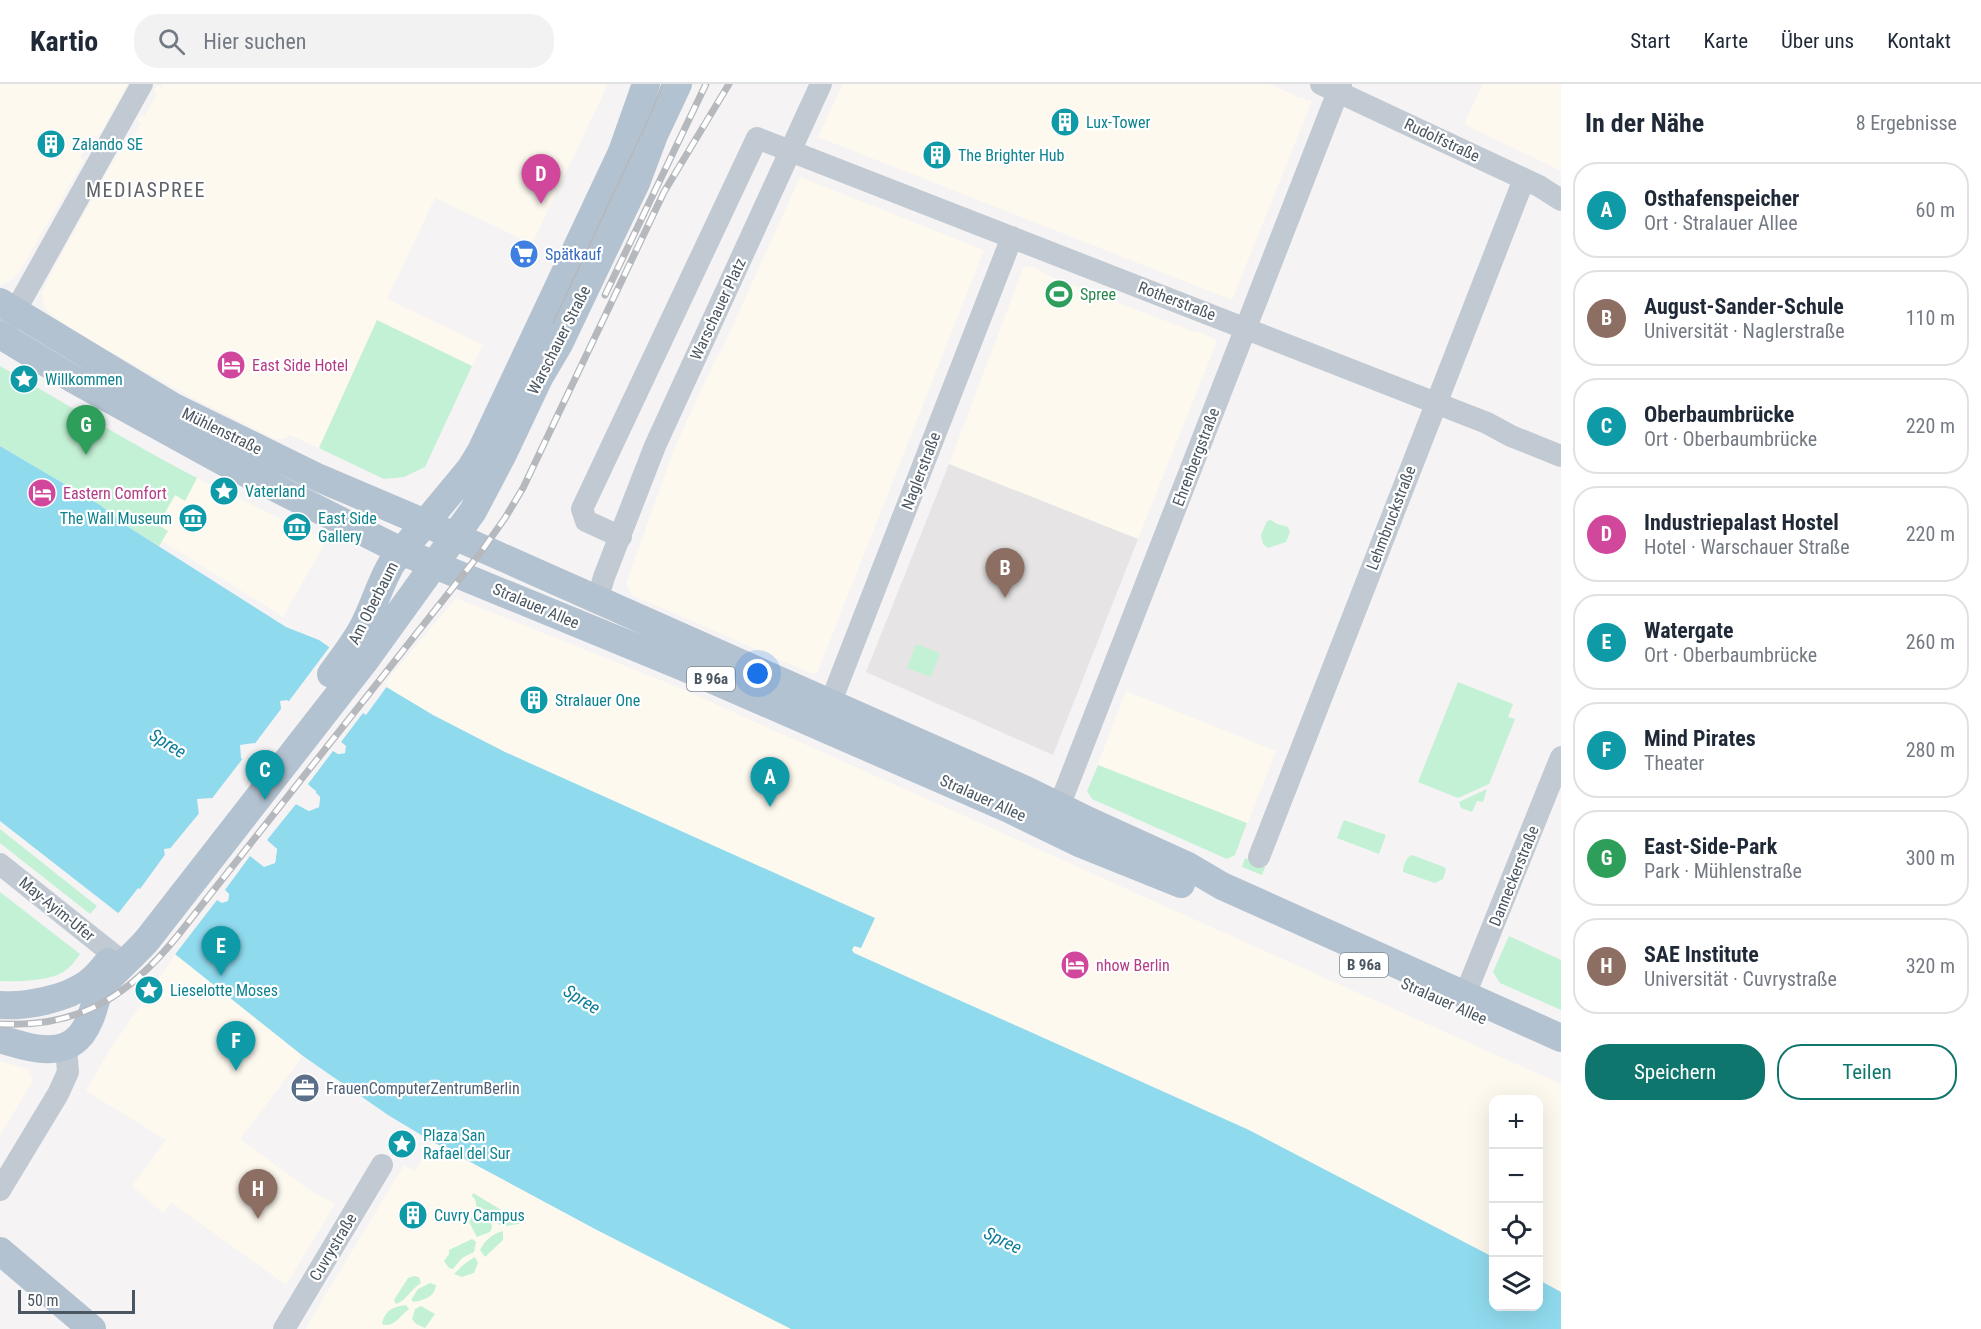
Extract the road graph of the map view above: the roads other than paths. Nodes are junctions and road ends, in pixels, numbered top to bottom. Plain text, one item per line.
1 (142, 84) edge
2 (646, 84) edge
3 (678, 84) edge
4 (821, 84) edge
5 (1333, 86) edge
6 (791, 151) junction
7 (1524, 179) junction
8 (1561, 200) edge
9 (1012, 237) junction
10 (8, 307) edge
11 (1245, 328) junction
12 (1, 336) edge
13 (1436, 403) junction
14 (1561, 456) edge
15 (444, 500) joint
16 (425, 523) junction
17 (455, 537) junction
18 (621, 537) junction
19 (394, 561) junction
20 (427, 575) junction
21 (597, 601) junction
22 (356, 657) junction
23 (830, 704) junction
24 (1561, 757) edge
25 (1055, 818) junction
26 (1259, 857) dead end
27 (0, 864) edge
28 (122, 958) junction
29 (1465, 995) junction
30 (0, 1005) edge
31 (1561, 1038) edge
32 (0, 1039) edge
33 (66, 1048) junction
34 (1561, 1054) edge
35 (382, 1165) dead end
36 (0, 1190) edge
37 (0, 1251) edge
38 (92, 1329) edge
39 (284, 1329) edge

1 - 10 street
2 - 15 main road, Warschauer Straße
3 - 17 main road, Warschauer Straße
4 - 6 street, Warschauer Platz
5 - 7 street, Rudolfstraße
5 - 11 street, Ehrenbergstraße
6 - 9 street, Rotherstraße
6 - 18 street, Warschauer Platz
6 - 18 street, Rotherstraße
7 - 8 street, Rudolfstraße
7 - 13 street, Lehmbruckstraße
9 - 11 street, Rotherstraße
9 - 23 street, Naglerstraße
10 - 12 street
10 - 16 main road, Mühlenstraße
11 - 13 street, Rotherstraße
11 - 25 street, Ehrenbergstraße
12 - 19 main road, Mühlenstraße
13 - 14 street, Rotherstraße
13 - 26 street, Lehmbruckstraße
15 - 16 main road, Am Oberbaum
16 - 17 main road, Mühlenstraße
16 - 19 main road, Am Oberbaum
17 - 20 main road, Warschauer Straße
17 - 21 main road, Stralauer Allee / B 96a
18 - 21 street, Warschauer Platz
19 - 20 main road, Stralauer Allee / B 96a
19 - 22 main road, Am Oberbaum
20 - 22 main road, Am Oberbaum
20 - 25 main road, Stralauer Allee / B 96a
21 - 23 main road, Stralauer Allee / B 96a
22 - 28 main road
23 - 25 main road, Stralauer Allee / B 96a
24 - 29 street, Danneckerstraße
25 - 29 main road, Stralauer Allee / B 96a
25 - 34 main road, Stralauer Allee / B 96a
27 - 28 street, May-Ayim-Ufer
28 - 30 main road
28 - 33 main road
29 - 31 main road, Stralauer Allee / B 96a
32 - 33 main road
33 - 36 street
35 - 39 street, Cuvrystraße
37 - 38 main road

